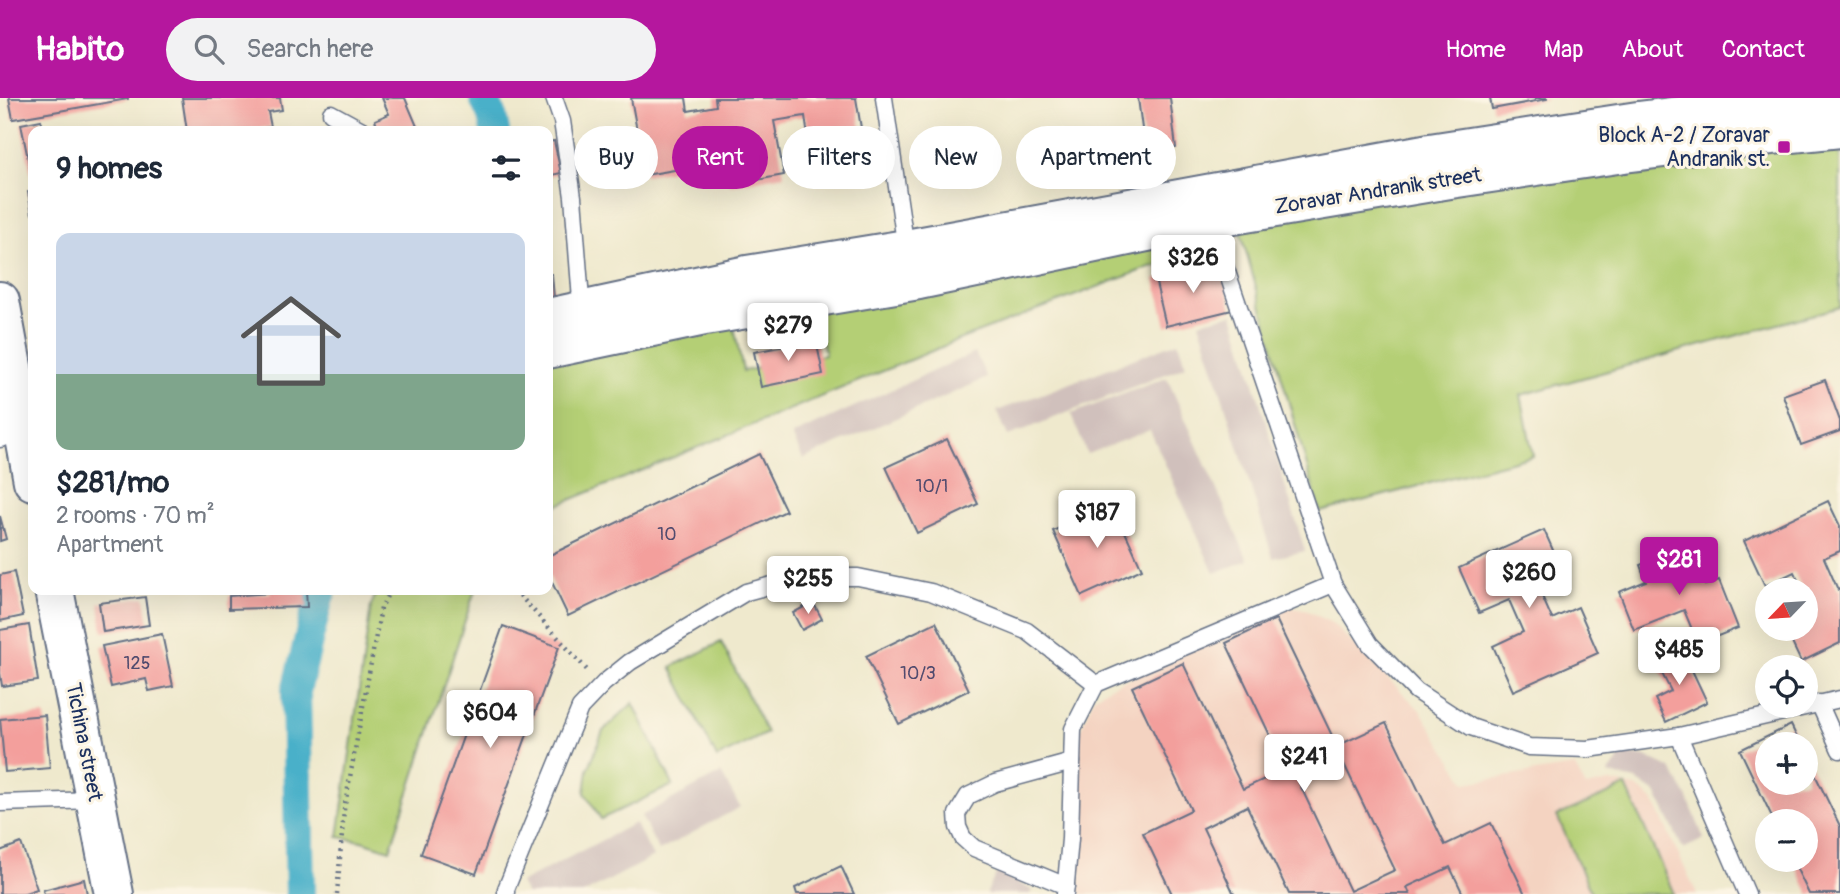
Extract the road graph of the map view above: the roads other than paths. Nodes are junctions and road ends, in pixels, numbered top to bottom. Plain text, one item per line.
1 (554, 98) edge
2 (884, 98) edge
3 (331, 113) dead end
4 (1835, 113) edge
5 (355, 126) edge
6 (1206, 206) junction
7 (912, 265) junction
8 (0, 301) edge
9 (565, 330) edge
10 (21, 439) edge
11 (1333, 584) junction
12 (55, 595) edge
13 (1096, 684) junction
14 (1840, 699) edge
15 (1819, 703) junction
16 (1679, 736) junction
17 (1840, 750) edge
18 (1072, 762) junction
19 (95, 800) junction
20 (0, 803) edge
21 (1065, 890) edge
22 (114, 894) edge
23 (506, 894) edge
24 (1748, 894) edge

1 - 9 lane
2 - 7 lane
3 - 5 lane
4 - 6 main road, Zoravar Andranik street
6 - 7 main road, Zoravar Andranik street
6 - 11 lane
7 - 9 main road, Zoravar Andranik street
8 - 10 main road
11 - 13 lane
11 - 16 lane
12 - 19 main road, Tichina street
13 - 18 lane
13 - 23 lane
14 - 15 lane
15 - 16 lane
15 - 17 lane
16 - 24 lane
18 - 21 lane
18 - 21 lane
19 - 20 lane
19 - 22 main road, Tichina street

